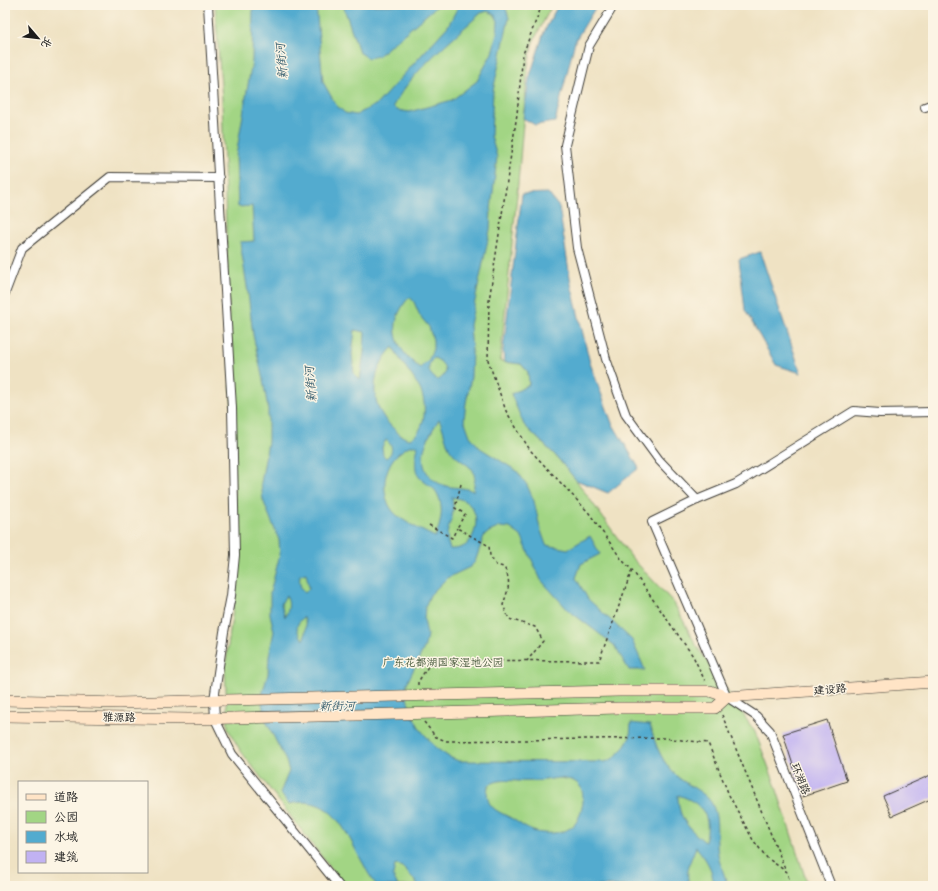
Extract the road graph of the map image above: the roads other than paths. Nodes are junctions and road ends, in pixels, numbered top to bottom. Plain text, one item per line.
1 (208, 5) edge
2 (614, 5) edge
3 (219, 178) junction
4 (5, 293) edge
5 (933, 412) edge
6 (697, 500) junction
7 (933, 682) edge
8 (437, 695) joint
9 (727, 696) junction
10 (5, 700) edge
11 (220, 700) junction
12 (5, 716) edge
13 (215, 719) junction
14 (339, 886) edge
15 (830, 886) edge

1 - 3 street
2 - 6 street
3 - 4 street
3 - 11 street
5 - 6 street
6 - 9 street
7 - 9 main road, 建设路
8 - 9 main road, 建设路
8 - 11 main road, 雅源路, bridge
9 - 13 main road, 雅源路, bridge
9 - 15 street, 环湖路
10 - 11 main road, 雅源路
11 - 13 street
12 - 13 main road, 雅源路
13 - 14 street

